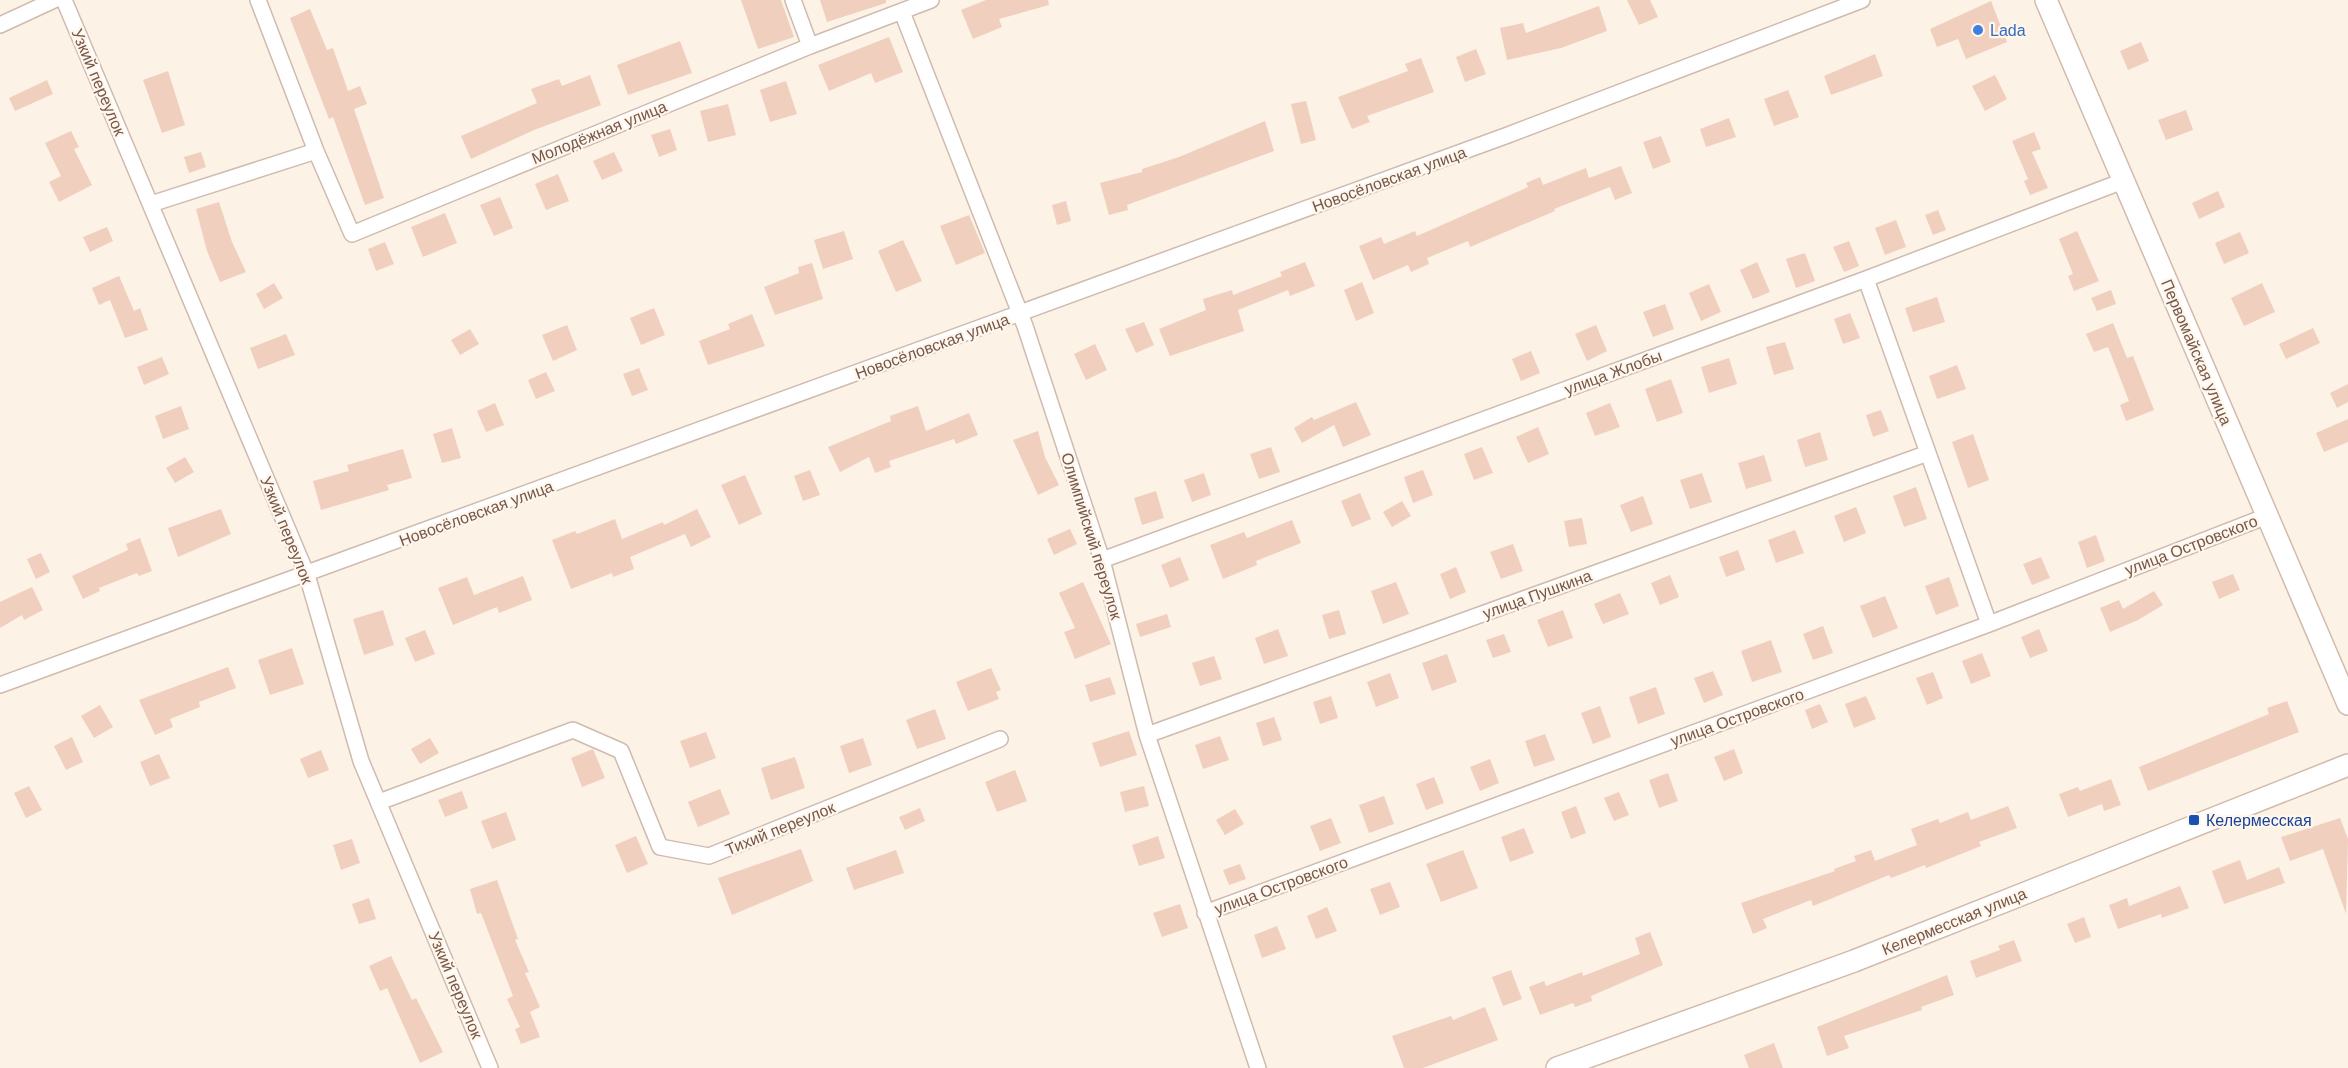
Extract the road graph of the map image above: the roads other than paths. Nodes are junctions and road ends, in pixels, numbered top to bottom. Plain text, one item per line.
1 (54, 0) edge
2 (64, 0) edge
3 (258, 0) edge
4 (793, 0) edge
5 (931, 0) edge
6 (1862, 0) edge
7 (2046, 0) edge
8 (902, 12) junction
9 (0, 25) edge
10 (810, 46) junction
11 (316, 152) junction
12 (2123, 181) junction
13 (151, 204) junction
14 (1866, 279) junction
15 (1021, 314) junction
16 (1928, 453) junction
17 (2267, 516) junction
18 (1102, 560) junction
19 (307, 575) junction
20 (1989, 624) junction
21 (0, 685) edge
22 (2348, 704) edge
23 (1147, 735) junction
24 (1000, 739) dead end
25 (2348, 765) edge
26 (379, 802) junction
27 (1205, 913) junction
28 (490, 1068) edge
29 (1258, 1068) edge
30 (1557, 1068) edge

1 - 9 street
2 - 13 street, Узкий переулок
3 - 11 street, Молодёжная улица
4 - 10 street
5 - 8 street, Молодёжная улица
6 - 15 street, Новосёловская улица
7 - 12 street, Первомайская улица
8 - 10 street, Молодёжная улица
8 - 15 street, Олимпийский переулок
10 - 11 street, Молодёжная улица
11 - 13 street
12 - 14 street, улица Жлобы
12 - 17 street, Первомайская улица
13 - 19 street, Узкий переулок
14 - 16 street
14 - 18 street, улица Жлобы
15 - 18 street, Олимпийский переулок
15 - 19 street, Новосёловская улица
16 - 20 street
16 - 23 street, улица Пушкина
17 - 20 street, улица Островского
17 - 22 street, Первомайская улица
18 - 23 street, Олимпийский переулок
19 - 21 street, Новосёловская улица
19 - 26 street, Узкий переулок
20 - 27 street, улица Островского
23 - 27 street, Олимпийский переулок
24 - 26 street, Тихий переулок
25 - 30 street, Келермесская улица
26 - 28 street, Узкий переулок
27 - 29 street, Олимпийский переулок

